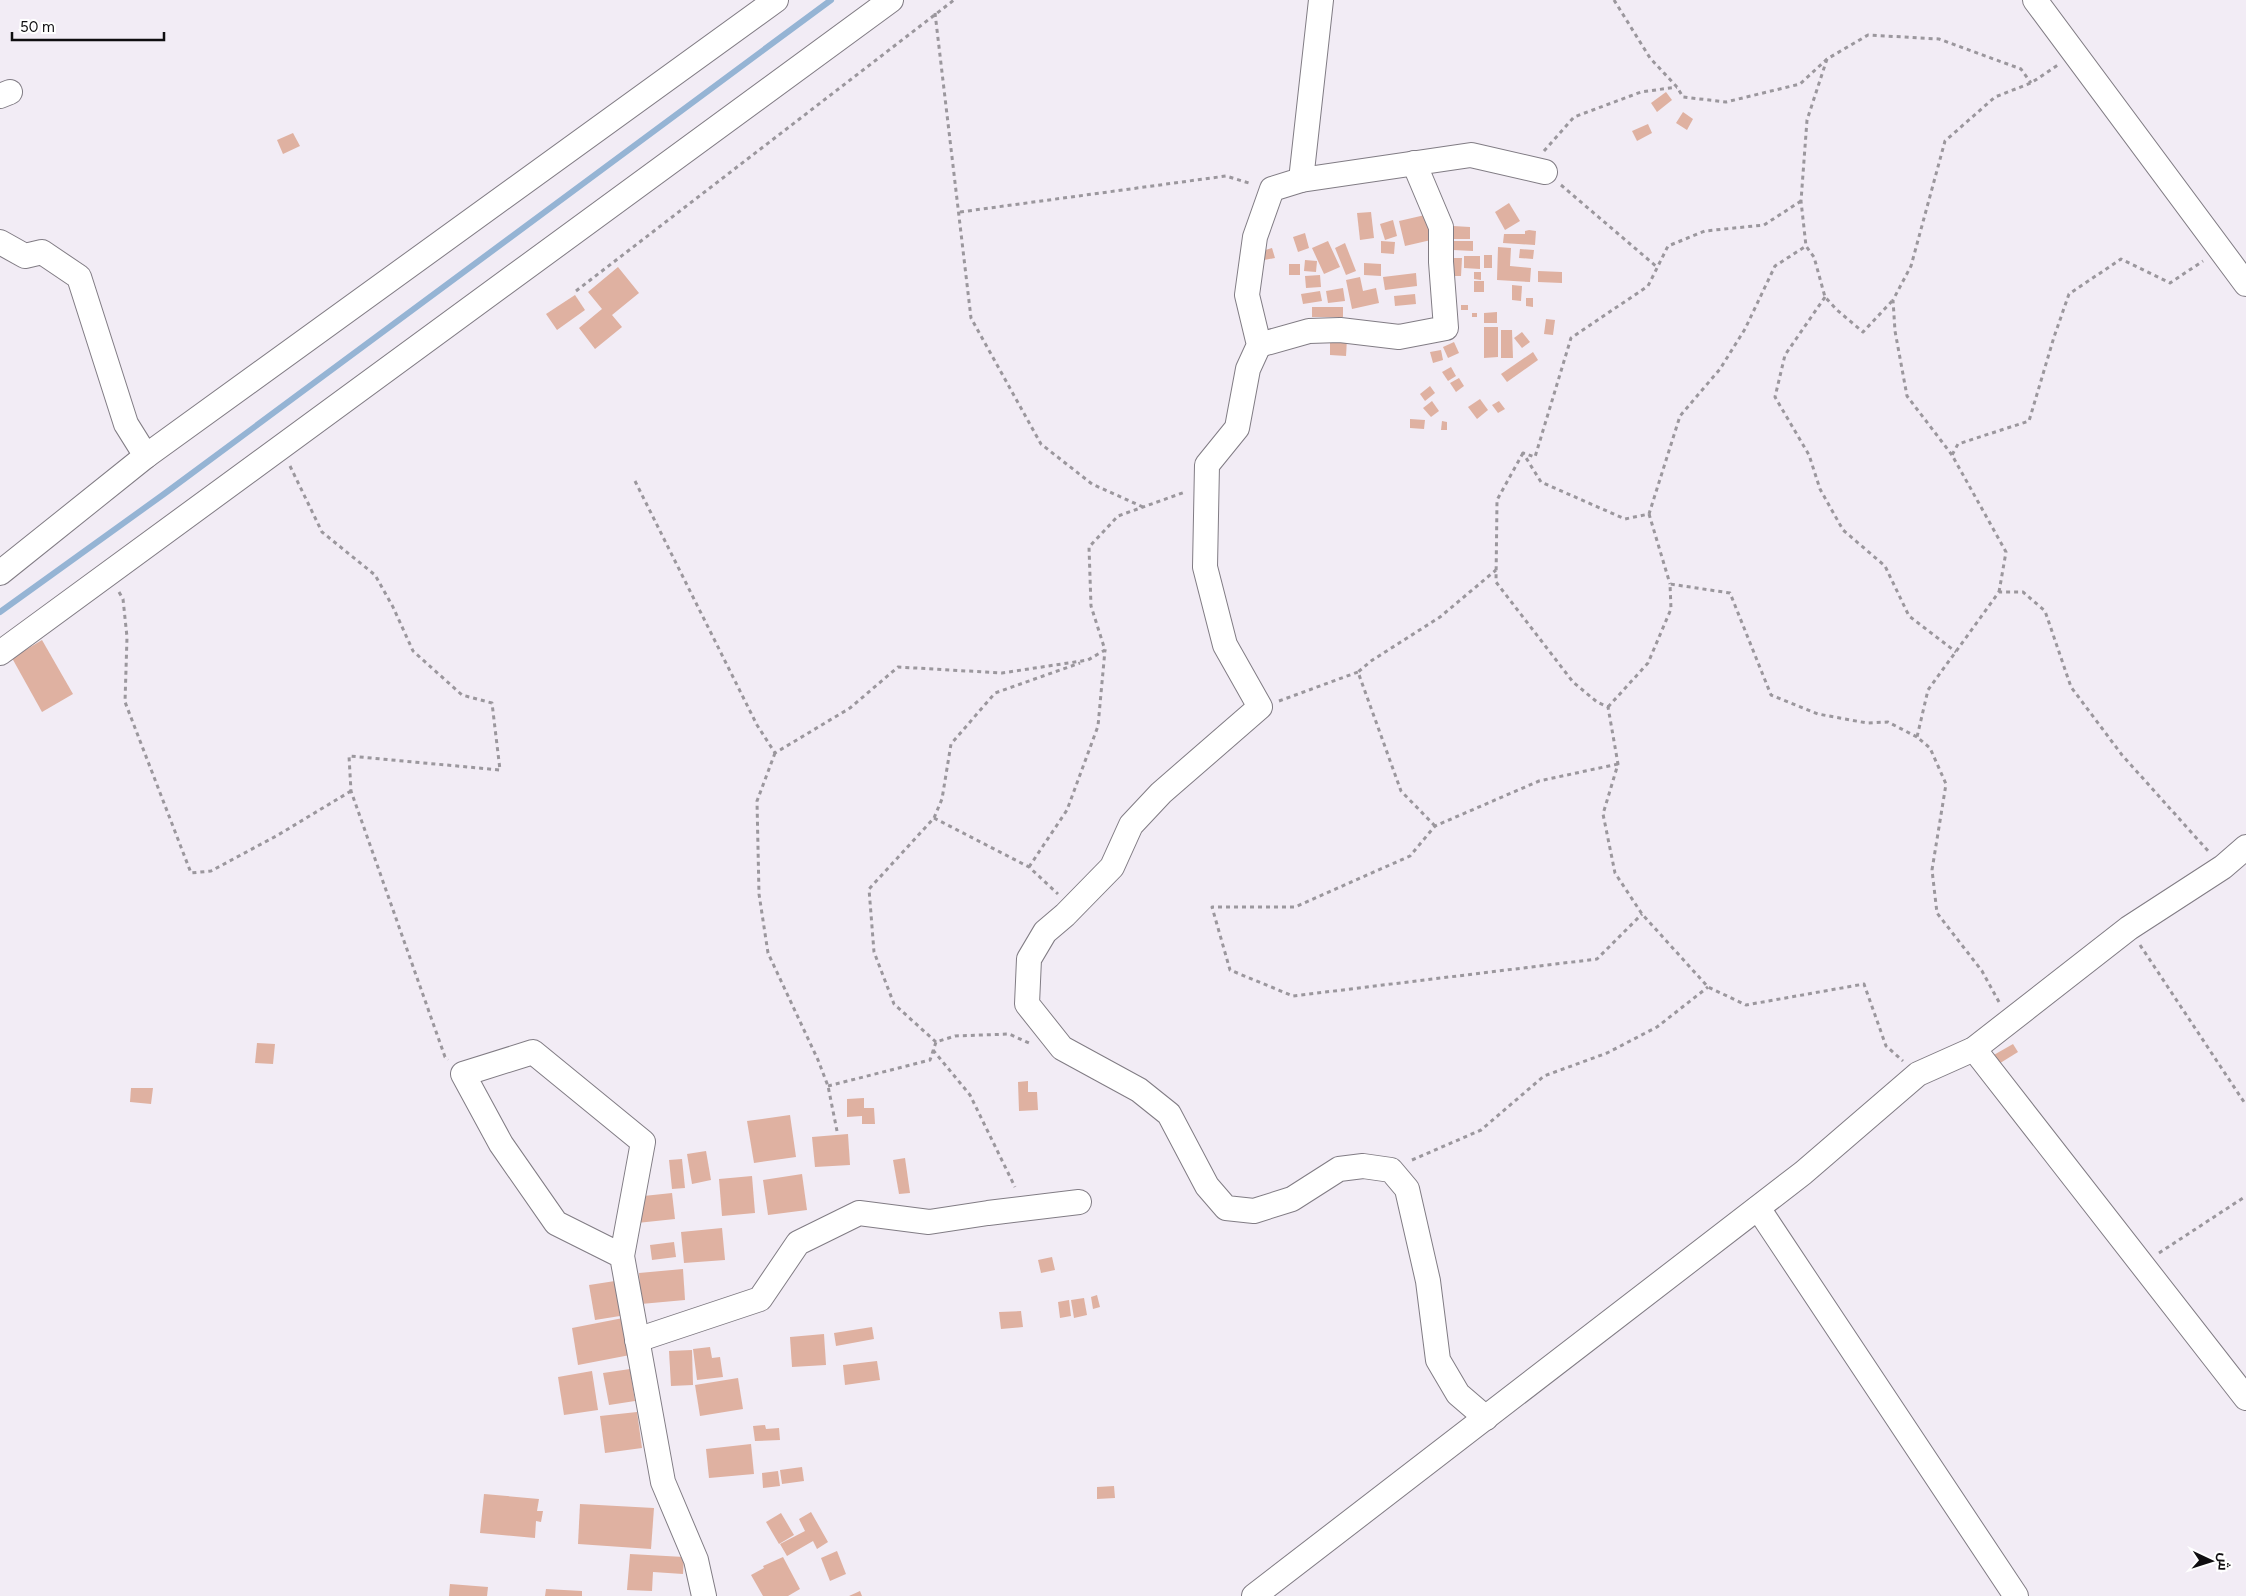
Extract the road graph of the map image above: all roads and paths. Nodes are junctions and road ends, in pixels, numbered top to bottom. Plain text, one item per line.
1 (776, 0) edge
2 (891, 0) edge
3 (954, 0) edge
4 (1321, 0) edge
5 (1614, 0) edge
6 (2035, 0) edge
7 (935, 13) junction
8 (2075, 54) junction
9 (1827, 59) junction
10 (2031, 83) junction
11 (1677, 87) junction
12 (1414, 163) junction
13 (1545, 172) junction
14 (1301, 180) junction
15 (1272, 189) junction
16 (1801, 201) junction
17 (960, 212) junction
18 (0, 242) edge
19 (1806, 246) junction
20 (2220, 250) junction
21 (1657, 267) junction
22 (2246, 284) edge
23 (576, 291) dead end
24 (1825, 297) junction
25 (1893, 300) junction
26 (1259, 345) junction
27 (282, 448) junction
28 (1524, 453) junction
29 (1952, 455) junction
30 (146, 456) junction
31 (1208, 465) junction
32 (635, 481) dead end
33 (1144, 507) junction
34 (1649, 514) junction
35 (1496, 570) junction
36 (0, 573) edge
37 (109, 573) junction
38 (1670, 584) junction
39 (1999, 592) junction
40 (1105, 650) junction
41 (1956, 652) junction
42 (0, 653) edge
43 (1088, 660) junction
44 (1358, 672) junction
45 (1608, 706) junction
46 (1260, 707) junction
47 (1917, 737) junction
48 (775, 753) junction
49 (1618, 764) junction
50 (351, 791) junction
51 (934, 818) junction
52 (1435, 826) junction
53 (2246, 847) edge
54 (2223, 867) junction
55 (1028, 868) junction
56 (1073, 908) junction
57 (1642, 914) junction
58 (2129, 928) junction
59 (1708, 987) junction
60 (2009, 1022) junction
61 (1053, 1036) junction
62 (936, 1042) junction
63 (1974, 1049) junction
64 (933, 1050) junction
65 (463, 1074) junction
66 (1918, 1074) junction
67 (828, 1086) junction
68 (2246, 1105) edge
69 (837, 1131) dead end
70 (1400, 1182) junction
71 (2246, 1196) edge
72 (1079, 1202) dead end
73 (1025, 1208) junction
74 (1758, 1208) junction
75 (622, 1256) junction
76 (2143, 1263) junction
77 (638, 1340) junction
78 (2246, 1398) edge
79 (1486, 1418) junction
80 (704, 1596) edge
81 (1254, 1596) edge
82 (2016, 1596) edge

1 - 30 street
2 - 27 street
3 - 7 path
4 - 14 street
5 - 11 path
6 - 8 street
7 - 17 path
7 - 23 path
8 - 10 path
8 - 20 street
9 - 10 path
9 - 11 path
9 - 16 path
10 - 25 path
11 - 13 path
12 - 13 street
12 - 14 street
12 - 26 street
13 - 21 path
14 - 15 street
15 - 17 path
15 - 26 street
16 - 19 path
16 - 21 path
17 - 33 path
18 - 30 street
19 - 24 path
19 - 34 path
20 - 22 street
20 - 29 path
21 - 28 path
24 - 25 path
24 - 41 path
25 - 29 path
26 - 31 street
27 - 37 street
27 - 50 path
28 - 34 path
28 - 35 path
29 - 39 path
30 - 36 street
31 - 33 path
31 - 46 street
32 - 48 path
33 - 40 path
34 - 38 path
35 - 44 path
35 - 45 path
37 - 42 street
37 - 50 path
38 - 45 path
38 - 47 path
39 - 41 path
39 - 54 path
40 - 43 path
40 - 55 path
41 - 47 path
43 - 48 path
43 - 51 path
44 - 46 path
44 - 52 path
45 - 49 path
46 - 56 street
47 - 60 path
48 - 67 path
49 - 52 path
49 - 57 path
50 - 65 path
51 - 55 path
51 - 62 path
52 - 57 path
53 - 54 street
54 - 58 street
55 - 56 path
56 - 61 street
57 - 59 path
58 - 60 street
58 - 68 path
59 - 66 path
59 - 70 path
60 - 63 street
61 - 62 path
61 - 70 street
62 - 64 path
63 - 66 street
63 - 76 street
64 - 67 path
64 - 73 path
65 - 75 street
65 - 75 street
66 - 74 street
67 - 69 path
70 - 79 street
71 - 76 path
72 - 73 street
73 - 77 street
74 - 79 street
74 - 82 street
75 - 77 street
76 - 78 street
77 - 80 street
79 - 81 street

